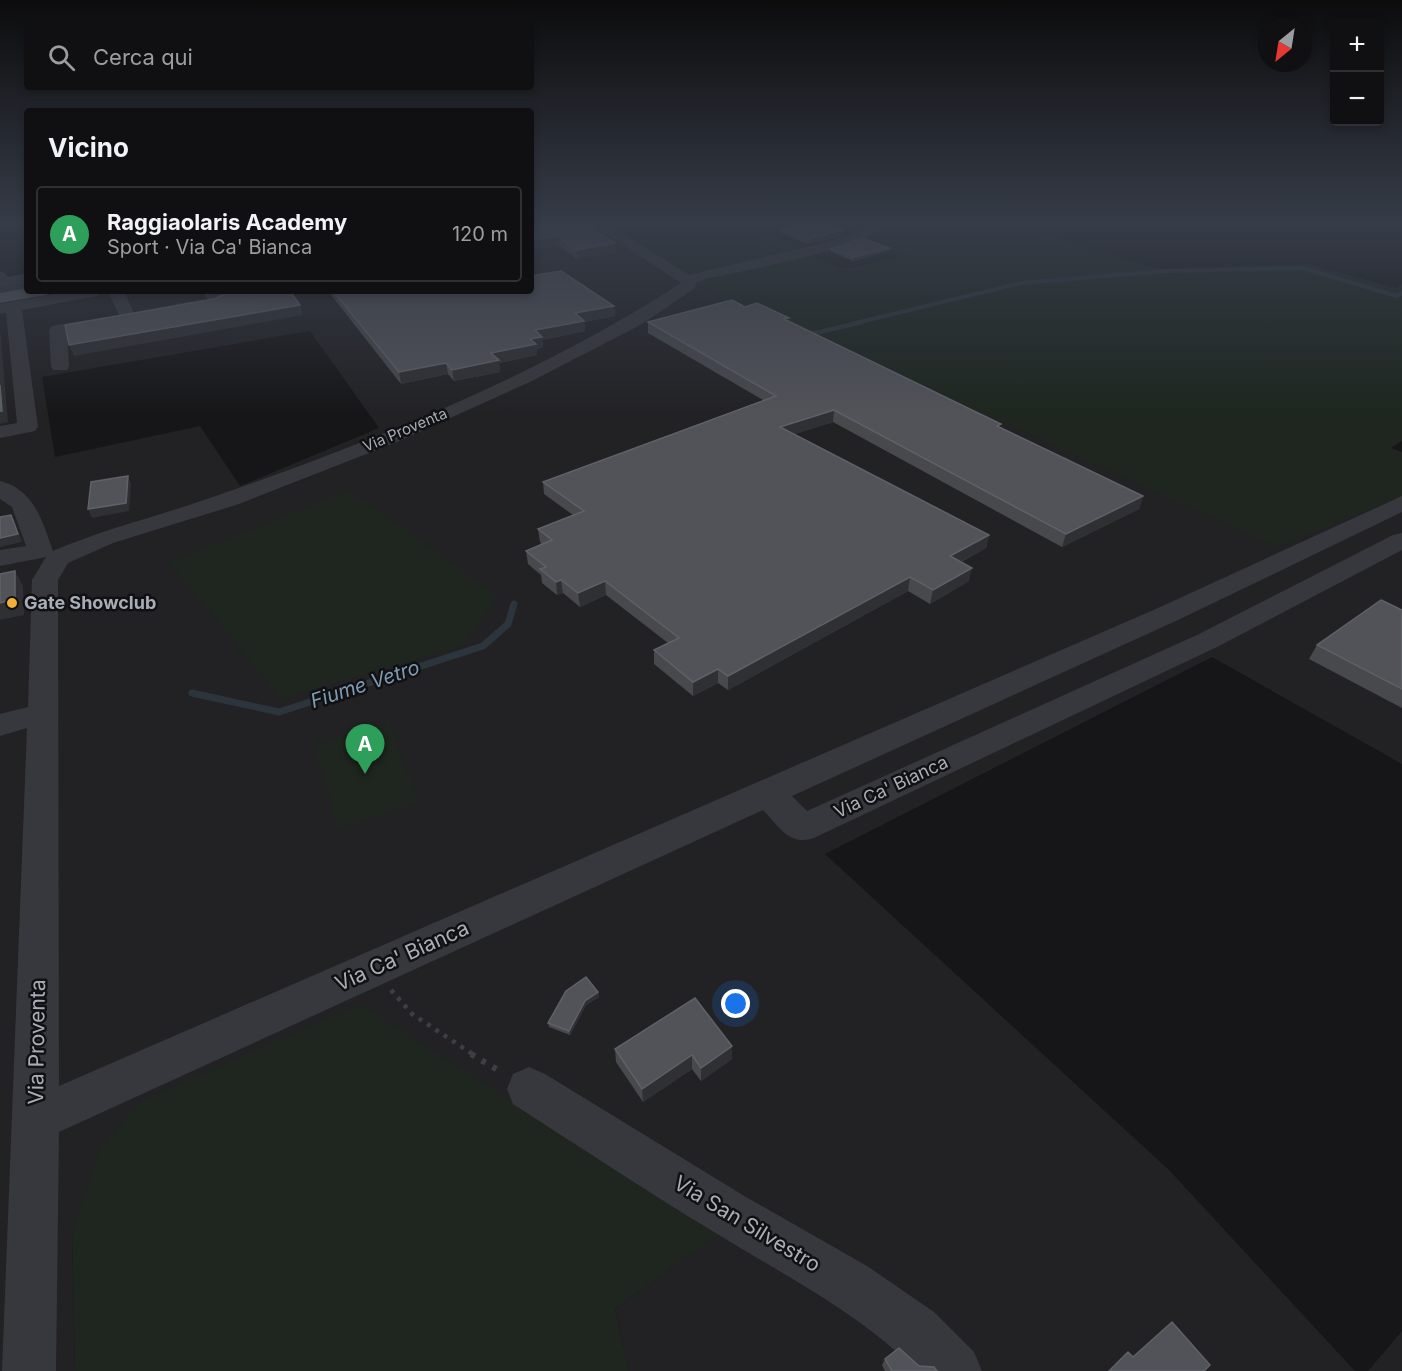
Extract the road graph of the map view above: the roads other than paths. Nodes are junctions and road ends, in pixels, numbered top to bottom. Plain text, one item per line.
1 (686, 287) edge
2 (34, 294) edge
3 (81, 294) edge
4 (117, 294) edge
5 (213, 294) edge
6 (4, 308) edge
7 (128, 318) junction
8 (60, 366) dead end
9 (0, 432) edge
10 (0, 488) edge
11 (1402, 503) edge
12 (1402, 540) edge
13 (49, 554) junction
14 (1288, 557) junction
15 (0, 558) edge
16 (1328, 579) junction
17 (1168, 614) junction
18 (1209, 640) junction
19 (988, 695) junction
20 (44, 713) junction
21 (0, 725) edge
22 (1024, 726) junction
23 (768, 793) junction
24 (529, 1089) road end
25 (36, 1119) junction
26 (29, 1371) edge
27 (956, 1371) edge

1 - 13 street, Via Proventa
2 - 6 main road
3 - 6 street
4 - 7 street
5 - 7 street
6 - 9 street
7 - 8 street
10 - 13 street
11 - 14 street, Via Ca' Bianca
12 - 16 street, Via Ca' Bianca
13 - 15 street
13 - 20 street, Via Proventa
14 - 16 street
14 - 17 street, Via Ca' Bianca
16 - 18 street, Via Ca' Bianca
17 - 18 street
17 - 19 street, Via Ca' Bianca
18 - 22 street, Via Ca' Bianca
19 - 22 street
19 - 23 street, Via Ca' Bianca
20 - 21 street
20 - 25 street, Via Proventa
22 - 23 street, Via Ca' Bianca
23 - 25 street, Via Ca' Bianca
24 - 27 street, Via San Silvestro
25 - 26 street, Via Proventa

